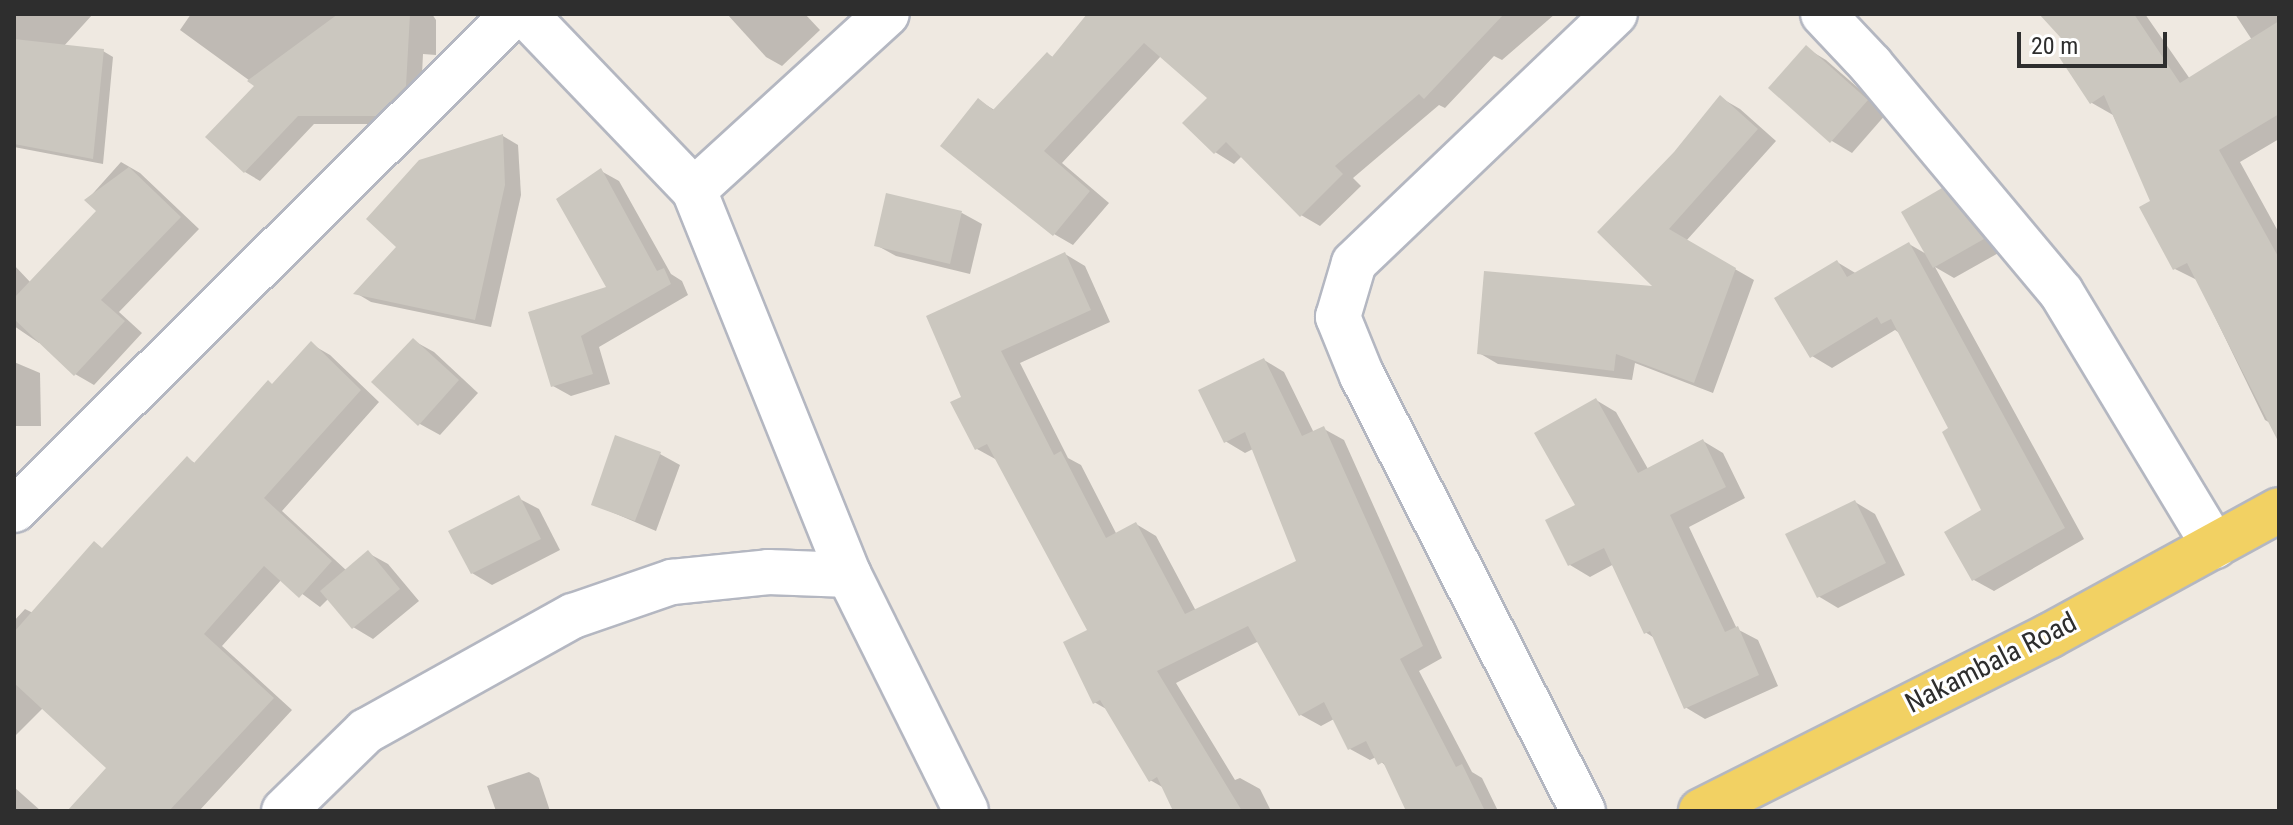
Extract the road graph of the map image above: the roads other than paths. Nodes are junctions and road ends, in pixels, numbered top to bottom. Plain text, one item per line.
1 (514, 14) edge
2 (525, 14) edge
3 (887, 14) edge
4 (1615, 14) edge
5 (1823, 14) edge
6 (694, 190) junction
7 (14, 510) edge
8 (2279, 510) edge
9 (2214, 546) junction
10 (849, 575) junction
11 (284, 811) edge
12 (966, 811) edge
13 (1583, 811) edge
14 (1701, 811) edge

1 - 7 street
2 - 6 street
3 - 6 street
4 - 13 street
5 - 9 street
6 - 10 street
8 - 9 main road, Nakambala Road
9 - 14 main road, Nakambala Road
10 - 11 street
10 - 12 street

